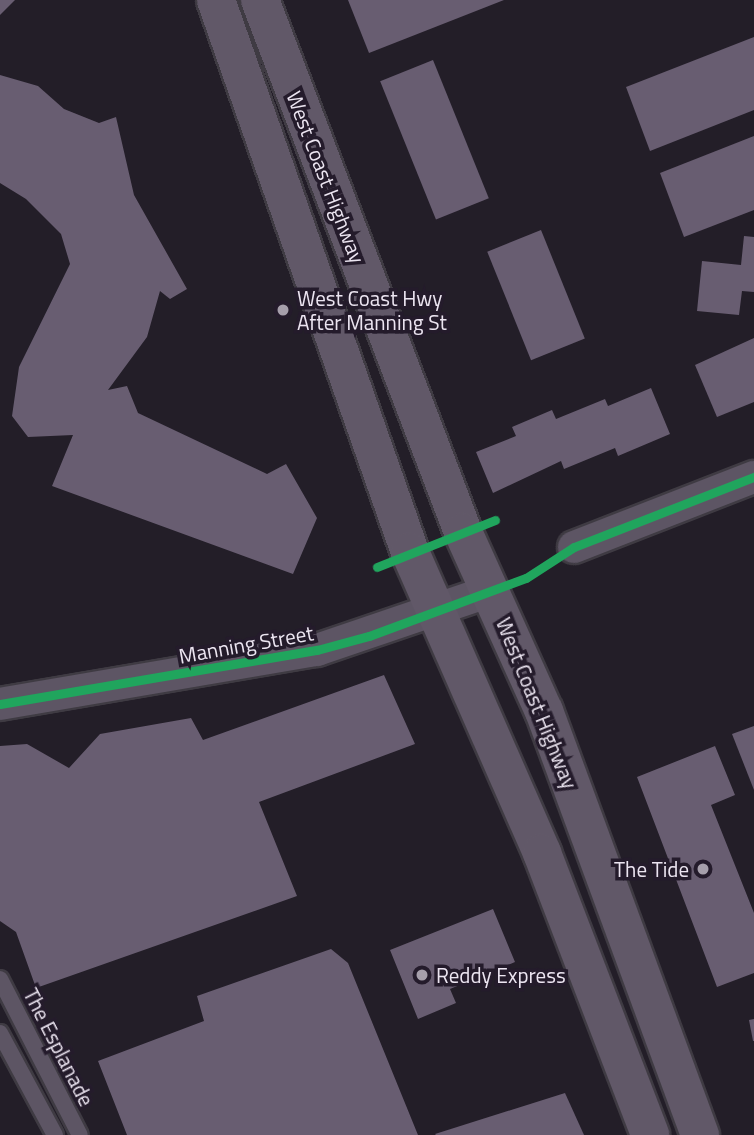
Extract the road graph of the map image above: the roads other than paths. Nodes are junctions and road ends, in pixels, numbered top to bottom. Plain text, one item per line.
1 (216, 0) edge
2 (260, 0) edge
3 (754, 477) edge
4 (574, 547) dead end
5 (490, 591) junction
6 (434, 611) junction
7 (0, 704) edge
8 (0, 979) edge
9 (0, 1033) edge
10 (55, 1135) edge
11 (80, 1135) edge
12 (650, 1135) edge
13 (700, 1135) edge

1 - 6 highway, West Coast Highway
2 - 5 highway, West Coast Highway
3 - 4 street
5 - 6 street, Manning Street
5 - 13 highway, West Coast Highway
6 - 7 street, Manning Street
6 - 12 highway, West Coast Highway
8 - 11 lane, The Esplanade
9 - 10 lane

